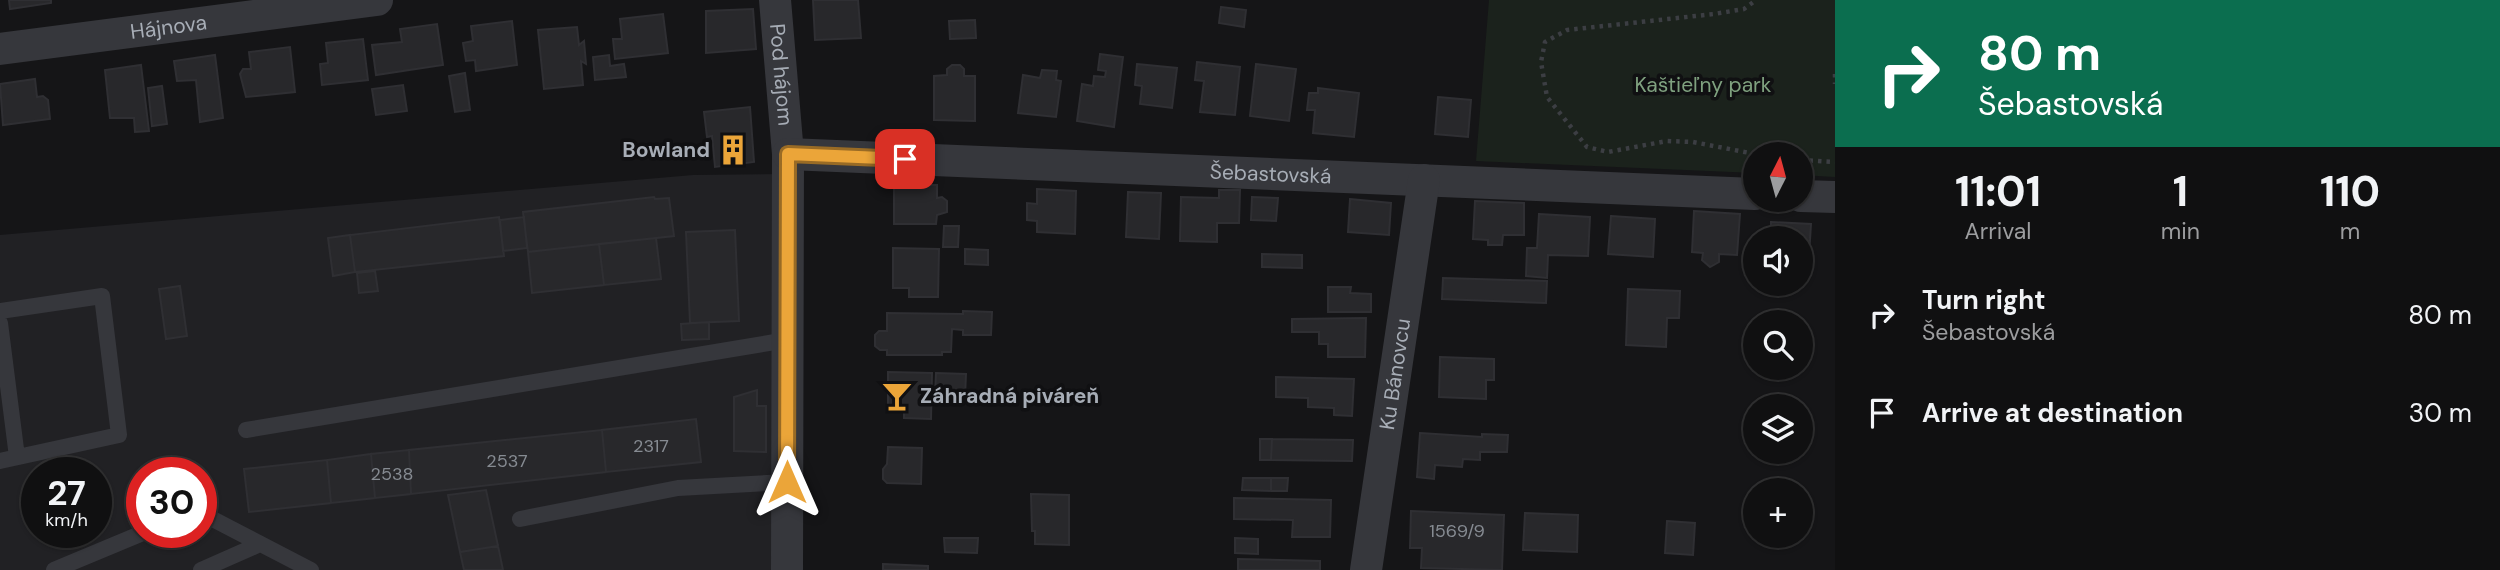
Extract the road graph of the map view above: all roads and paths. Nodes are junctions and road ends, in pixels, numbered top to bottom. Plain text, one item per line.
1 (377, 0) edge
2 (775, 0) edge
3 (1756, 0) edge
4 (217, 10) edge
5 (0, 49) edge
6 (1835, 74) edge
7 (1835, 83) edge
8 (1743, 152) edge
9 (788, 154) junction
10 (1813, 161) edge
11 (1835, 162) edge
12 (1424, 180) junction
13 (1743, 193) edge
14 (1813, 196) edge
15 (1835, 197) edge
16 (0, 311) edge
17 (0, 323) edge
18 (787, 340) junction
19 (246, 430) dead end
20 (17, 457) junction
21 (0, 461) edge
22 (787, 482) junction
23 (520, 519) dead end
24 (217, 521) edge
25 (126, 540) edge
26 (260, 544) junction
27 (54, 570) edge
28 (201, 570) edge
29 (311, 570) edge
30 (786, 570) edge
31 (1366, 570) edge

1 - 4 street, Hájnova
2 - 9 street, Pod hájom
3 - 8 path
4 - 5 street, Hájnova
6 - 7 path
9 - 12 street, Šebastovská
9 - 18 street, Pod hájom
10 - 11 path
12 - 13 street, Šebastovská
12 - 31 street, Ku Bánovcu
14 - 15 street
16 - 20 lane
17 - 20 lane
18 - 19 lane
18 - 22 street, Pod hájom
20 - 21 lane
22 - 23 lane
22 - 30 street, Pod hájom
24 - 26 lane
25 - 27 lane
26 - 28 lane
26 - 29 lane

